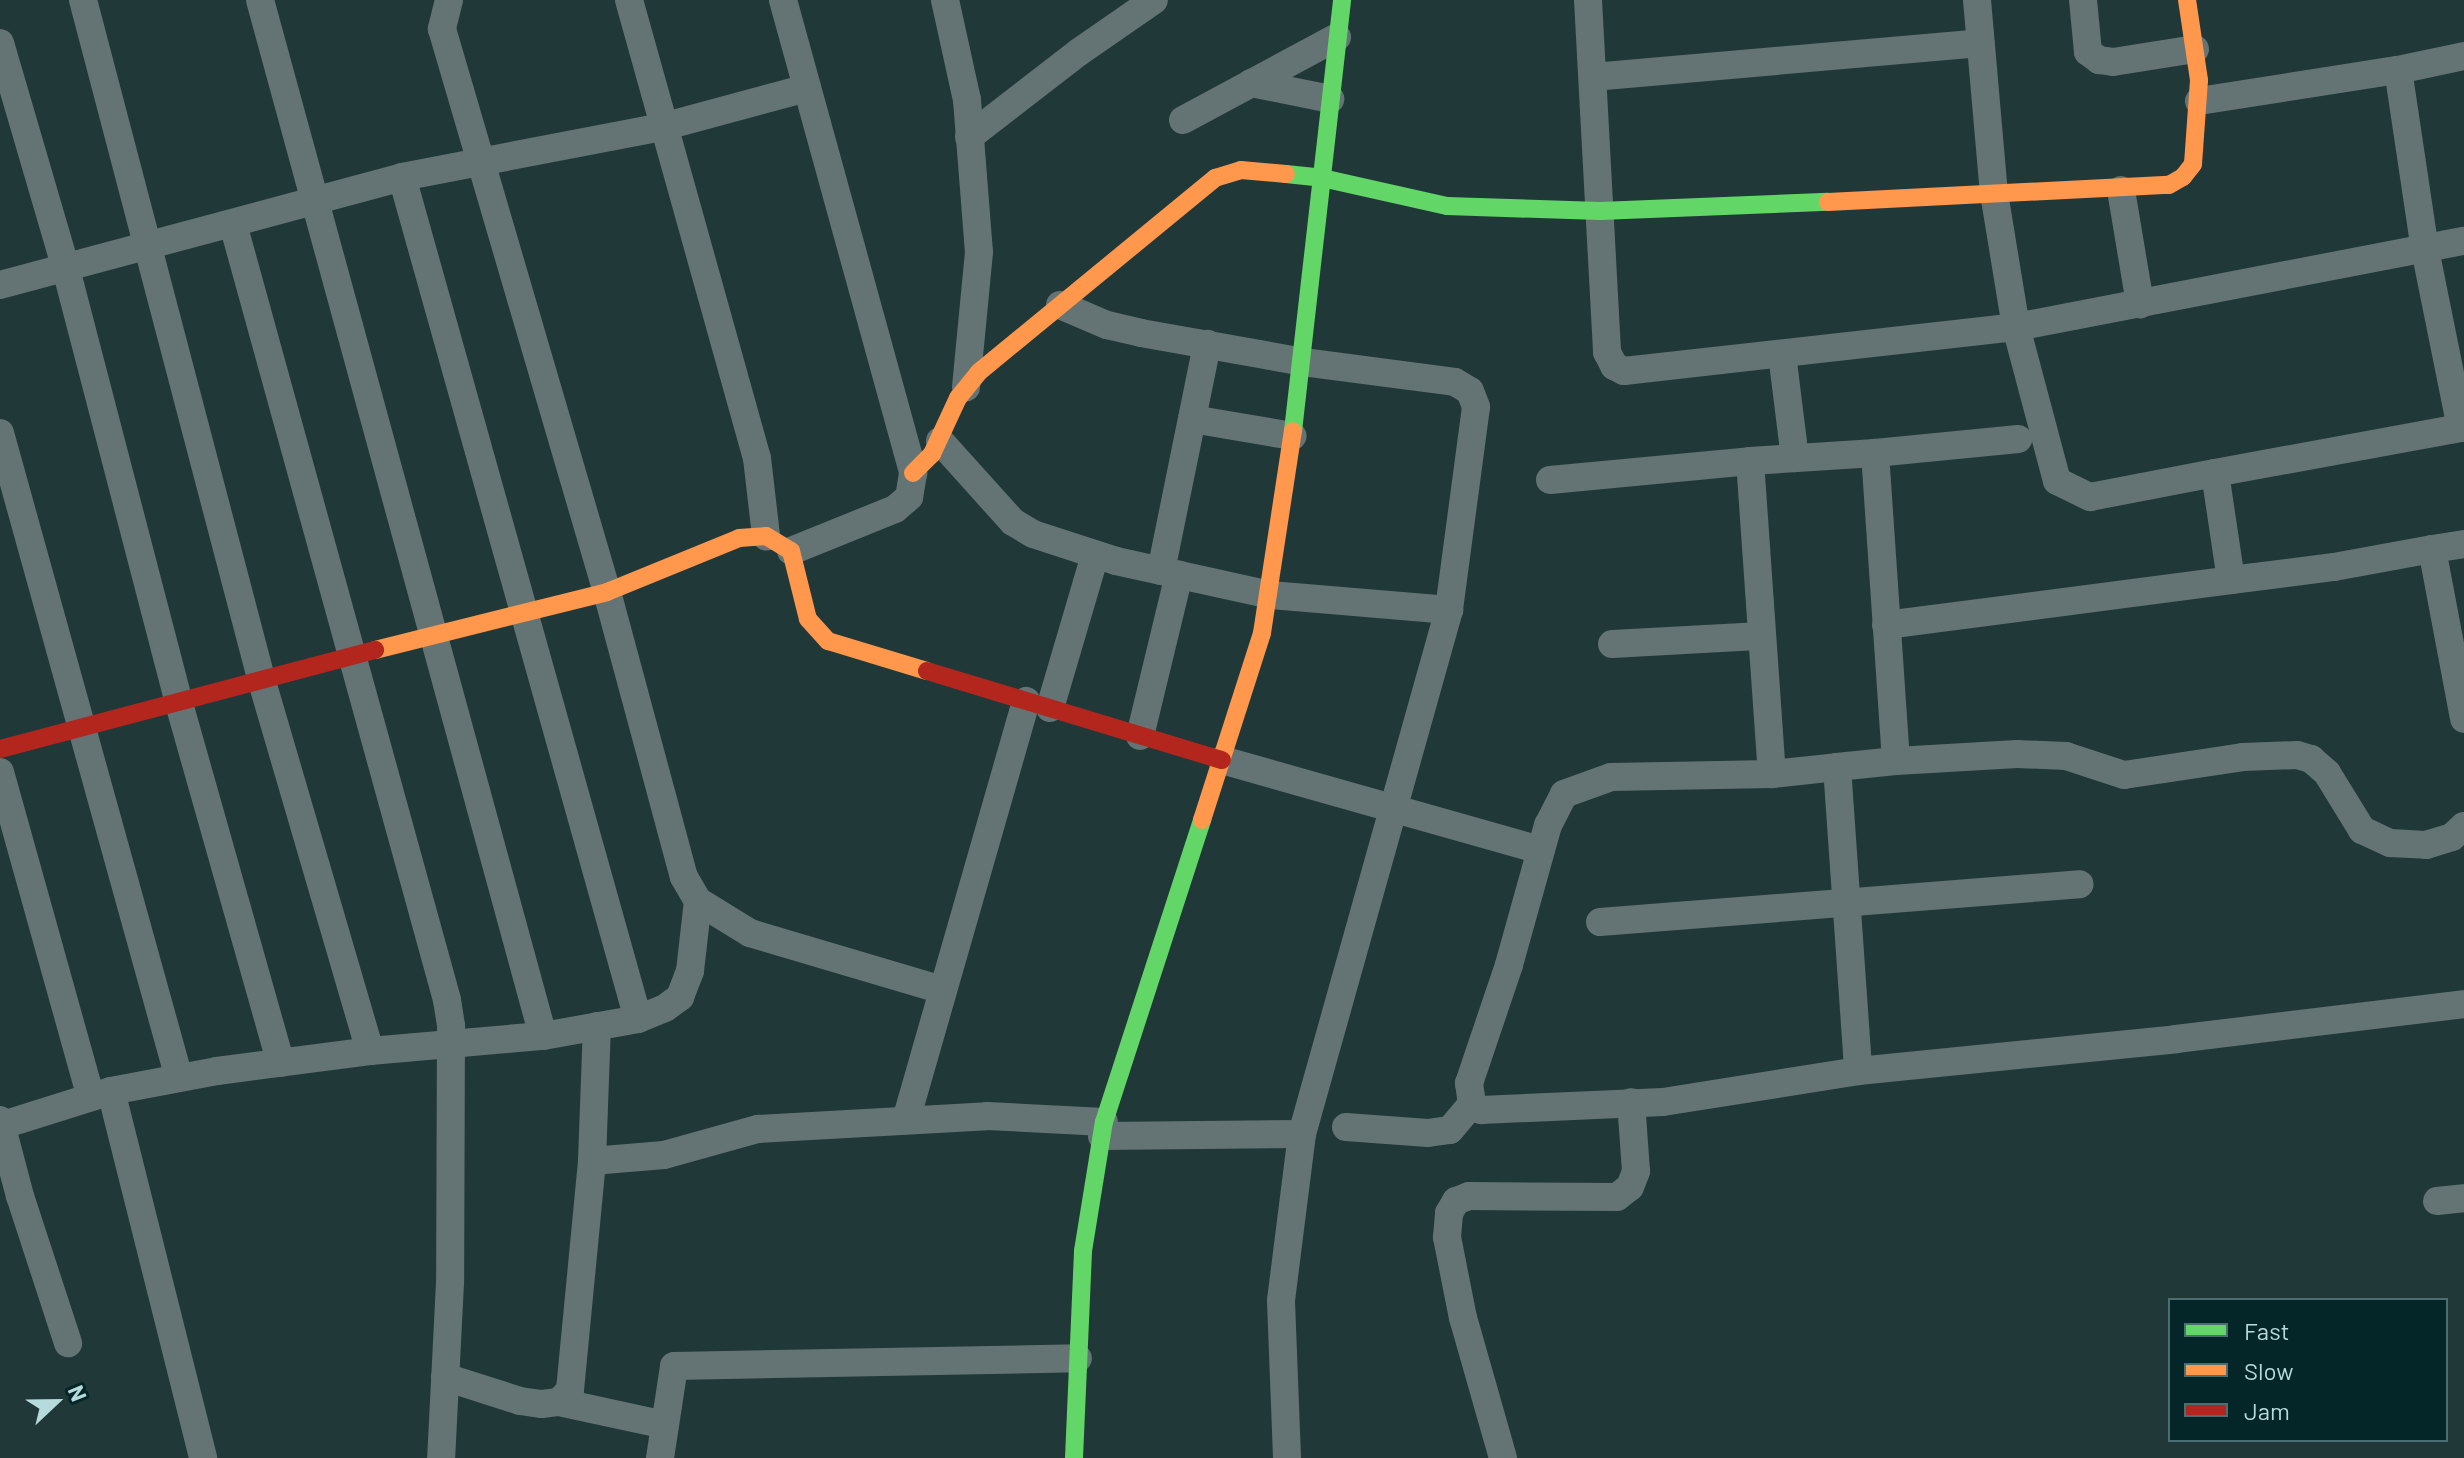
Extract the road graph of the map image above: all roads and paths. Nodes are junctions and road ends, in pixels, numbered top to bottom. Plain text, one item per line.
1 (83, 0) edge
2 (260, 0) edge
3 (449, 0) edge
4 (629, 0) edge
5 (783, 0) edge
6 (945, 0) edge
7 (1154, 0) edge
8 (1342, 0) edge
9 (1588, 0) edge
10 (1977, 0) edge
11 (2083, 0) edge
12 (2187, 0) edge
13 (1337, 37) junction
14 (0, 43) edge
15 (1981, 43) junction
16 (2195, 49) junction
17 (2464, 56) edge
18 (2398, 70) junction
19 (1593, 77) junction
20 (1251, 83) junction
21 (807, 88) junction
22 (1330, 99) junction
23 (2199, 101) junction
24 (1183, 120) dead end
25 (666, 126) junction
26 (969, 137) junction
27 (483, 162) junction
28 (402, 177) junction
29 (1322, 178) junction
30 (2121, 190) junction
31 (1994, 193) junction
32 (314, 202) junction
33 (1600, 211) junction
34 (233, 224) junction
35 (2464, 241) edge
36 (146, 248) junction
37 (2425, 250) junction
38 (66, 269) junction
39 (0, 285) edge
40 (2140, 304) junction
41 (1060, 305) junction
42 (2016, 327) junction
43 (1207, 344) junction
44 (1782, 354) junction
45 (1303, 362) junction
46 (966, 387) junction
47 (1192, 419) junction
48 (2462, 427) edge
49 (0, 433) edge
50 (1293, 436) junction
51 (2018, 439) dead end
52 (940, 441) junction
53 (1875, 453) junction
54 (1795, 458) junction
55 (1750, 461) junction
56 (913, 473) junction
57 (2215, 473) junction
58 (1550, 480) dead end
59 (766, 536) junction
60 (2464, 544) edge
61 (2432, 549) junction
62 (791, 551) junction
63 (1095, 555) junction
64 (1170, 573) junction
65 (2231, 580) junction
66 (607, 592) junction
67 (1270, 595) junction
68 (1449, 610) junction
69 (525, 615) junction
70 (1886, 625) junction
71 (435, 635) junction
72 (1762, 636) junction
73 (1612, 644) dead end
74 (353, 658) junction
75 (261, 678) junction
76 (178, 700) junction
77 (1038, 704) junction
78 (2464, 719) edge
79 (81, 725) junction
80 (1140, 736) junction
81 (0, 749) edge
82 (1222, 760) junction
83 (1896, 761) junction
84 (1837, 767) junction
85 (0, 772) edge
86 (1772, 774) junction
87 (1393, 808) junction
88 (2464, 826) edge
89 (1541, 850) junction
90 (2079, 884) dead end
91 (698, 901) junction
92 (1845, 903) junction
93 (1600, 922) dead end
94 (943, 990) junction
95 (2464, 1004) edge
96 (638, 1019) junction
97 (597, 1026) junction
98 (543, 1036) junction
99 (449, 1046) junction
100 (370, 1051) junction
101 (281, 1063) junction
102 (1858, 1071) junction
103 (179, 1078) junction
104 (101, 1094) junction
105 (1631, 1102) junction
106 (1472, 1104) junction
107 (906, 1120) junction
108 (1, 1124) edge
109 (1346, 1127) dead end
110 (1103, 1129) junction
111 (1302, 1134) junction
112 (592, 1161) junction
113 (68, 1343) dead end
114 (1078, 1358) junction
115 (445, 1377) junction
116 (559, 1402) junction
117 (665, 1425) junction
118 (203, 1458) edge
119 (441, 1458) edge
120 (660, 1458) edge
121 (1074, 1458) edge
122 (1287, 1458) edge
123 (1503, 1458) edge

1 - 36 street
2 - 32 street
3 - 27 street
4 - 25 street
5 - 21 street
6 - 26 street
7 - 26 street
8 - 13 street
9 - 19 street
10 - 15 street
11 - 16 street
12 - 16 street
13 - 20 street
13 - 22 street
14 - 38 street
15 - 19 street
15 - 31 street
16 - 23 street
17 - 18 street
18 - 23 street
18 - 37 street
19 - 33 street
20 - 22 street
20 - 24 street
21 - 25 street
21 - 56 street
22 - 29 street
23 - 30 street
25 - 27 street
25 - 59 street
26 - 46 street
27 - 28 street
27 - 66 street
28 - 32 street
28 - 69 street
29 - 33 street
29 - 41 street
29 - 45 street
30 - 31 street
30 - 40 street
31 - 33 street
31 - 42 street
32 - 34 street
32 - 71 street
33 - 44 street
34 - 36 street
34 - 74 street
35 - 37 street
36 - 38 street
36 - 75 street
37 - 40 street
37 - 48 street
38 - 39 street
38 - 76 street
40 - 42 street
41 - 43 street
41 - 46 street
42 - 44 street
42 - 57 street
43 - 45 street
43 - 47 street
44 - 54 street
45 - 50 street
45 - 68 street
46 - 52 street
47 - 50 street
47 - 64 street
48 - 57 street
49 - 79 street
50 - 67 street
51 - 53 street
52 - 56 street
52 - 63 street
53 - 54 street
53 - 70 street
54 - 55 street
55 - 58 street
55 - 72 street
56 - 62 street
57 - 65 street
59 - 62 street
59 - 66 street
60 - 61 street
61 - 65 street
61 - 78 street
62 - 77 street
63 - 64 street
63 - 77 street
64 - 67 street
64 - 80 street
65 - 70 street
66 - 69 street
66 - 91 street
67 - 68 street
67 - 82 street
68 - 87 street
69 - 71 street
69 - 96 street
70 - 83 street
71 - 74 street
71 - 98 street
72 - 73 street
72 - 86 street
74 - 75 street
74 - 99 street
75 - 76 street
75 - 100 street
76 - 79 street
76 - 101 street
77 - 80 street
77 - 94 street
79 - 81 street
79 - 103 street
80 - 82 street
82 - 87 street
82 - 110 street
83 - 84 street
83 - 88 street
84 - 86 street
84 - 92 street
85 - 104 street
86 - 89 street
87 - 89 street
87 - 111 street
89 - 106 street
90 - 92 street
91 - 94 street
91 - 96 street
92 - 93 street
92 - 102 street
94 - 107 street
95 - 102 street
96 - 97 street
97 - 98 street
97 - 112 street
98 - 99 street
99 - 100 street
99 - 115 street
100 - 101 street
101 - 103 street
102 - 105 street
103 - 104 street
104 - 108 street
104 - 118 street
105 - 106 street
105 - 123 street
106 - 109 street
107 - 110 street
107 - 112 street
108 - 113 street
110 - 111 street
110 - 114 street
111 - 122 street
112 - 116 street
114 - 117 street
114 - 121 street
115 - 116 street
115 - 119 street
116 - 117 street
117 - 120 street

